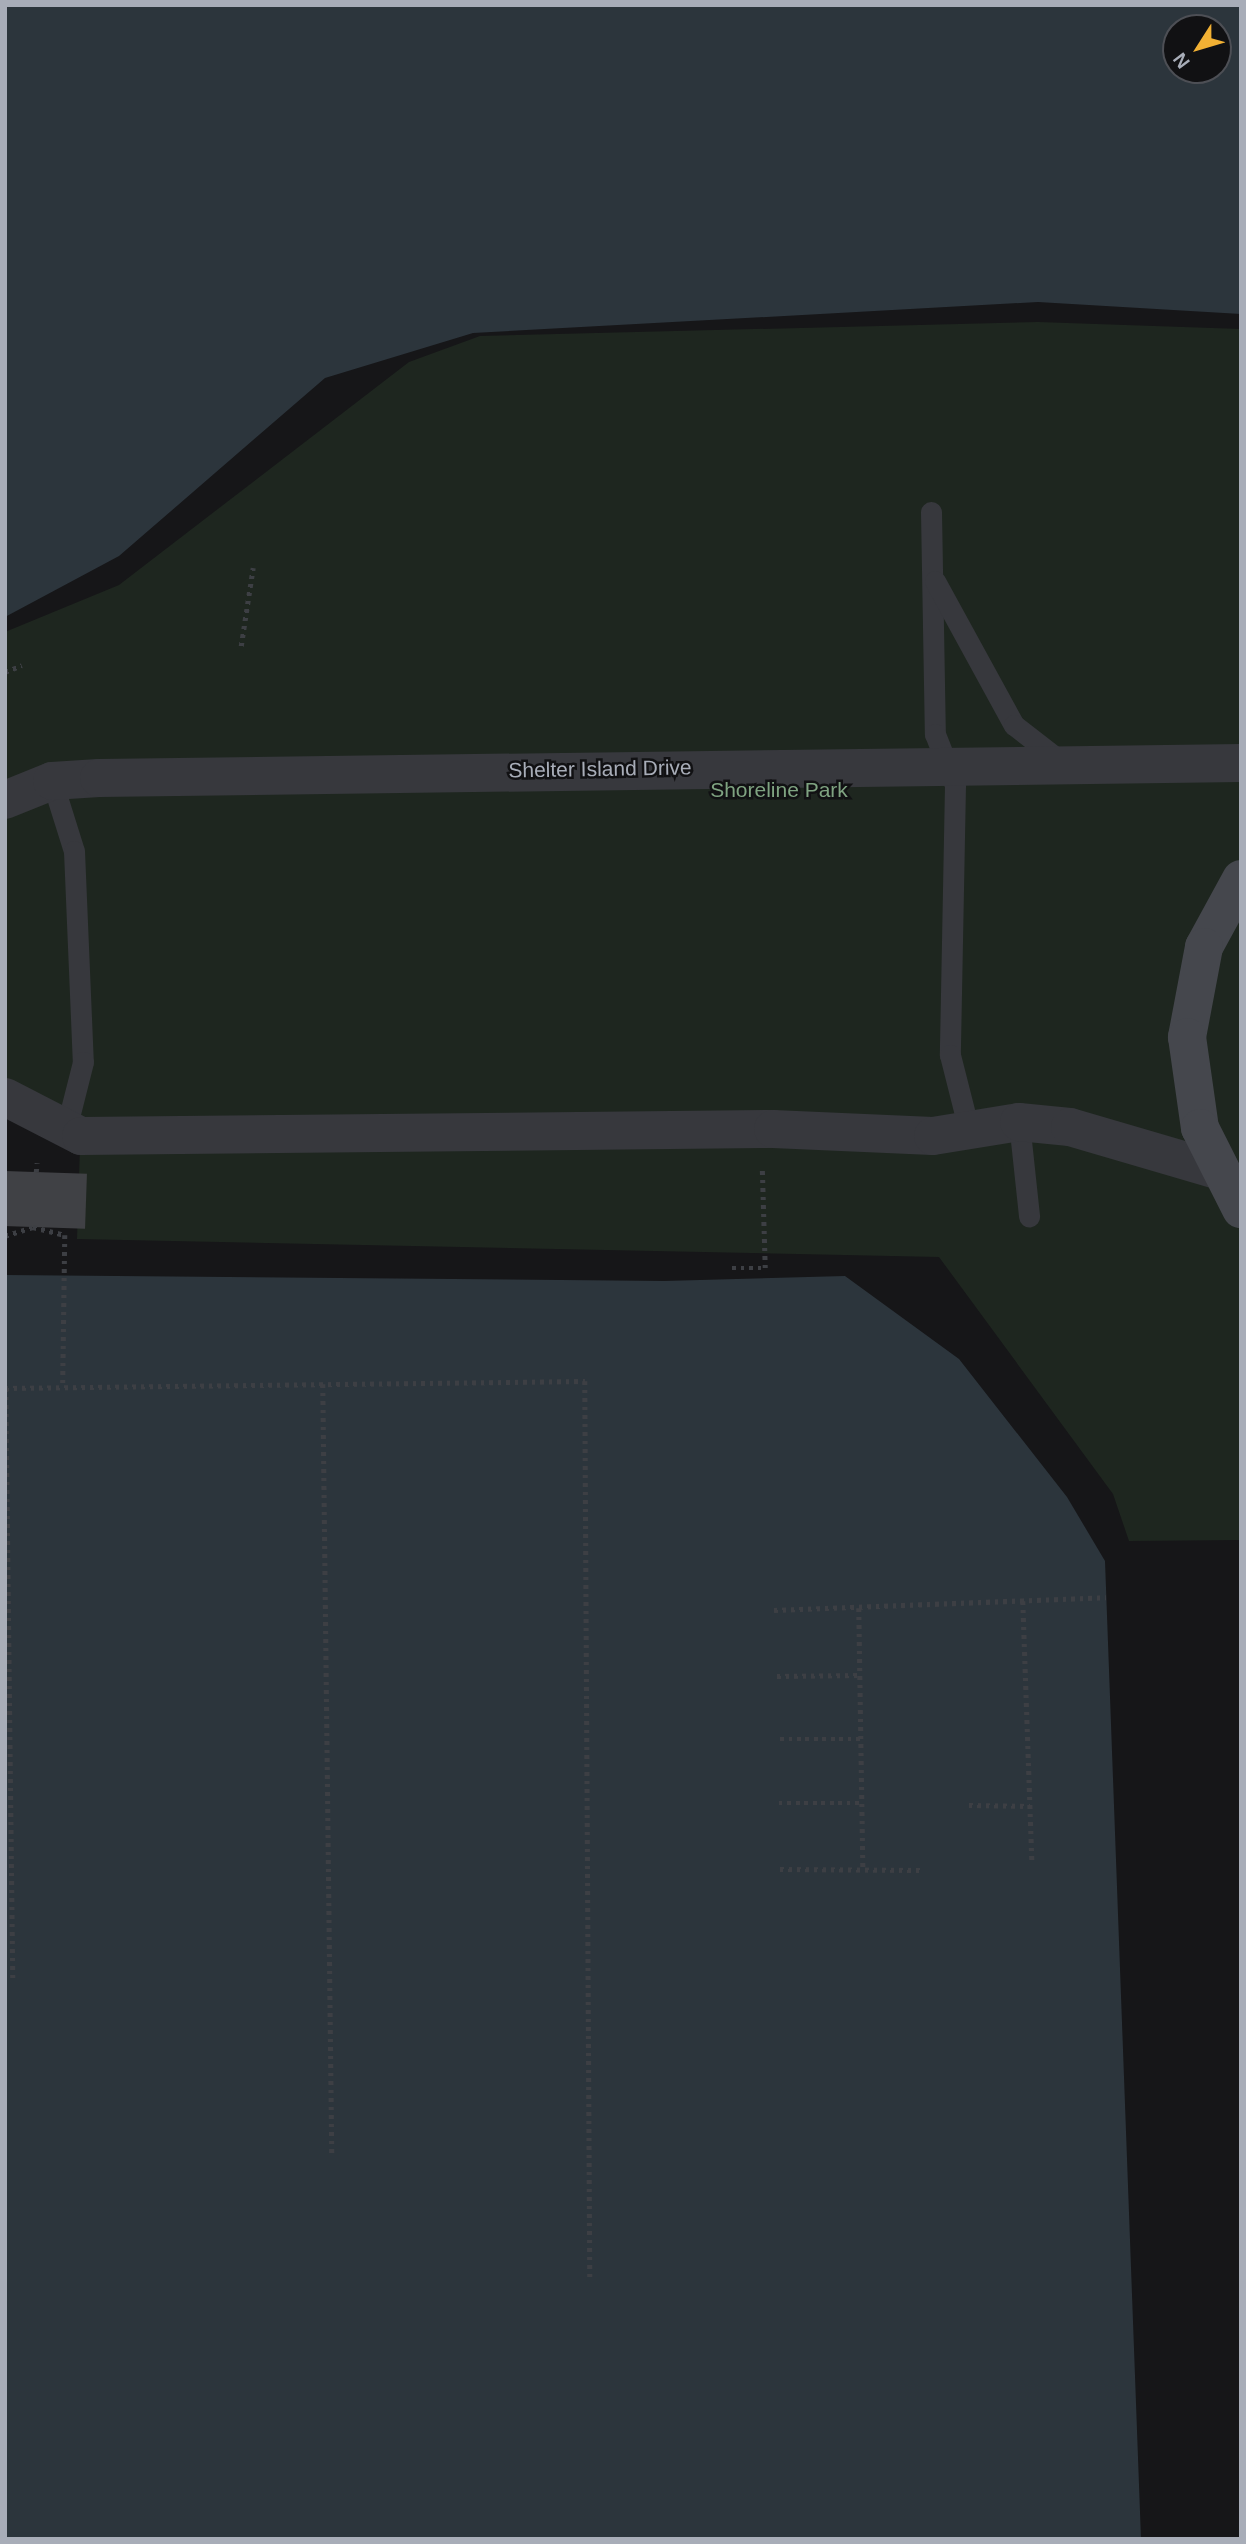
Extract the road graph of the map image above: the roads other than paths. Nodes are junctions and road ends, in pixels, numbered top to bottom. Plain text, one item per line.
1 (931, 512) dead end
2 (932, 576) junction
3 (1241, 763) edge
4 (947, 764) junction
5 (1065, 764) junction
6 (52, 780) junction
7 (5, 800) edge
8 (1241, 879) edge
9 (5, 1097) edge
10 (1019, 1122) junction
11 (66, 1129) junction
12 (970, 1130) junction
13 (1217, 1170) junction
14 (1241, 1209) edge
15 (1029, 1216) dead end

1 - 2 lane
2 - 4 lane
2 - 5 lane
3 - 5 street, Shelter Island Drive
4 - 5 street, Shelter Island Drive
4 - 6 street, Shelter Island Drive
4 - 12 lane
6 - 7 street, Shelter Island Drive
6 - 11 lane
8 - 13 main road
9 - 11 street
10 - 12 street
10 - 13 street
10 - 15 lane
11 - 12 street
13 - 14 main road

